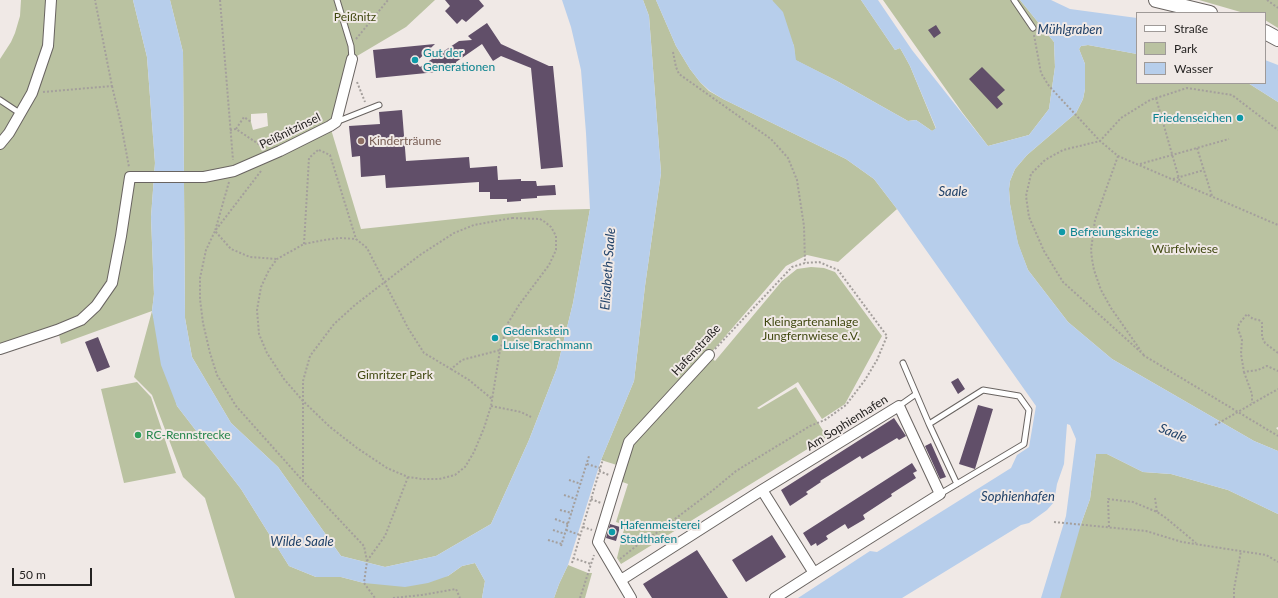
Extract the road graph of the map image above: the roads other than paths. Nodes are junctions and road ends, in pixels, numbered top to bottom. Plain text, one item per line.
1 (51, 0) edge
2 (337, 0) edge
3 (1014, 0) edge
4 (1156, 0) edge
5 (1206, 12) edge
6 (1033, 28) road end
7 (1266, 33) edge
8 (1278, 39) edge
9 (351, 62) joint
10 (0, 100) edge
11 (379, 104) dead end
12 (21, 114) junction
13 (336, 122) junction
14 (0, 144) edge
15 (0, 349) edge
16 (709, 355) road end
17 (903, 363) dead end
18 (916, 394) junction
19 (899, 406) junction
20 (929, 424) junction
21 (957, 484) junction
22 (762, 490) junction
23 (940, 494) junction
24 (814, 573) junction
25 (621, 580) junction
26 (632, 598) edge
27 (775, 598) edge

1 - 12 street
2 - 9 lane, Peißnitzinsel
3 - 6 lane
4 - 5 street
7 - 8 street
9 - 13 street, Peißnitzinsel
10 - 12 lane
11 - 13 lane
12 - 14 street
13 - 15 street, Peißnitzinsel
16 - 25 street, Hafenstraße
17 - 18 lane
18 - 19 lane
18 - 20 lane
19 - 22 street, Am Sophienhafen
19 - 23 street, Am Sophienhafen
20 - 21 lane
20 - 21 lane
21 - 23 lane
22 - 24 street
22 - 25 street, Am Sophienhafen
23 - 24 street
24 - 27 street
25 - 26 street

